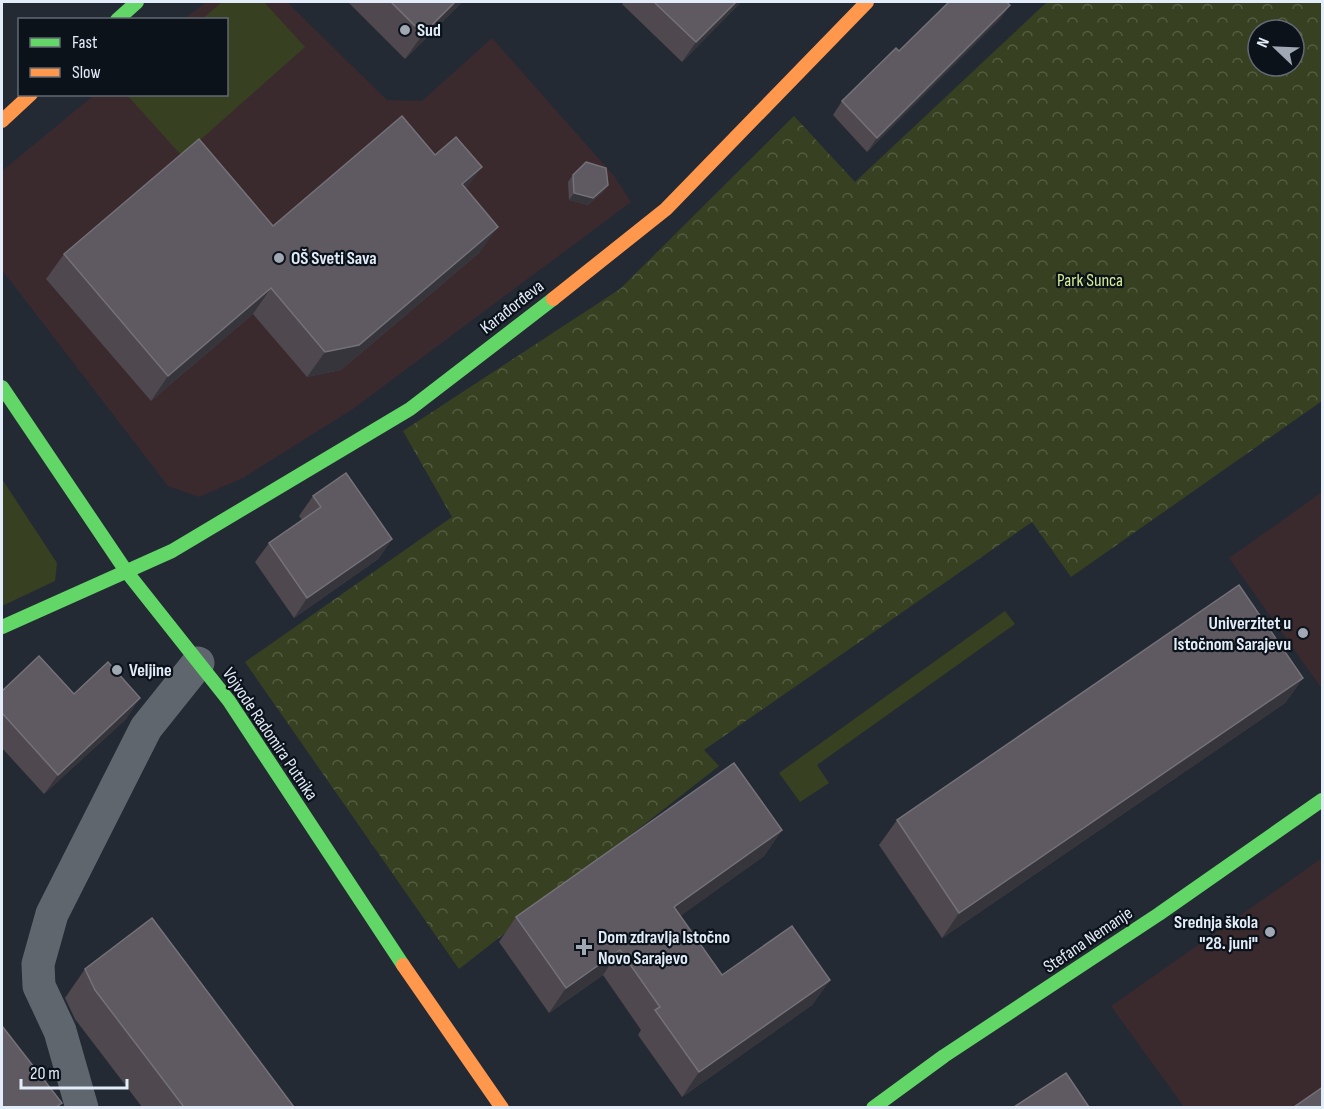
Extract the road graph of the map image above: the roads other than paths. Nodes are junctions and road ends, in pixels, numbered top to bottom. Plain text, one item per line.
1 (137, 2) edge
2 (867, 2) edge
3 (119, 18) edge
4 (30, 96) edge
5 (2, 121) edge
6 (2, 387) edge
7 (126, 571) junction
8 (2, 627) edge
9 (198, 663) junction
10 (1323, 800) edge
11 (82, 1107) edge
12 (502, 1107) edge
13 (873, 1107) edge

1 - 3 main road
2 - 7 main road, Karađorđeva
4 - 5 main road
6 - 7 main road, Vojvode Radomira Putnika
7 - 8 main road, Karađorđeva
7 - 9 main road, Vojvode Radomira Putnika
9 - 11 street
9 - 12 main road, Vojvode Radomira Putnika
10 - 13 main road, Stefana Nemanje

